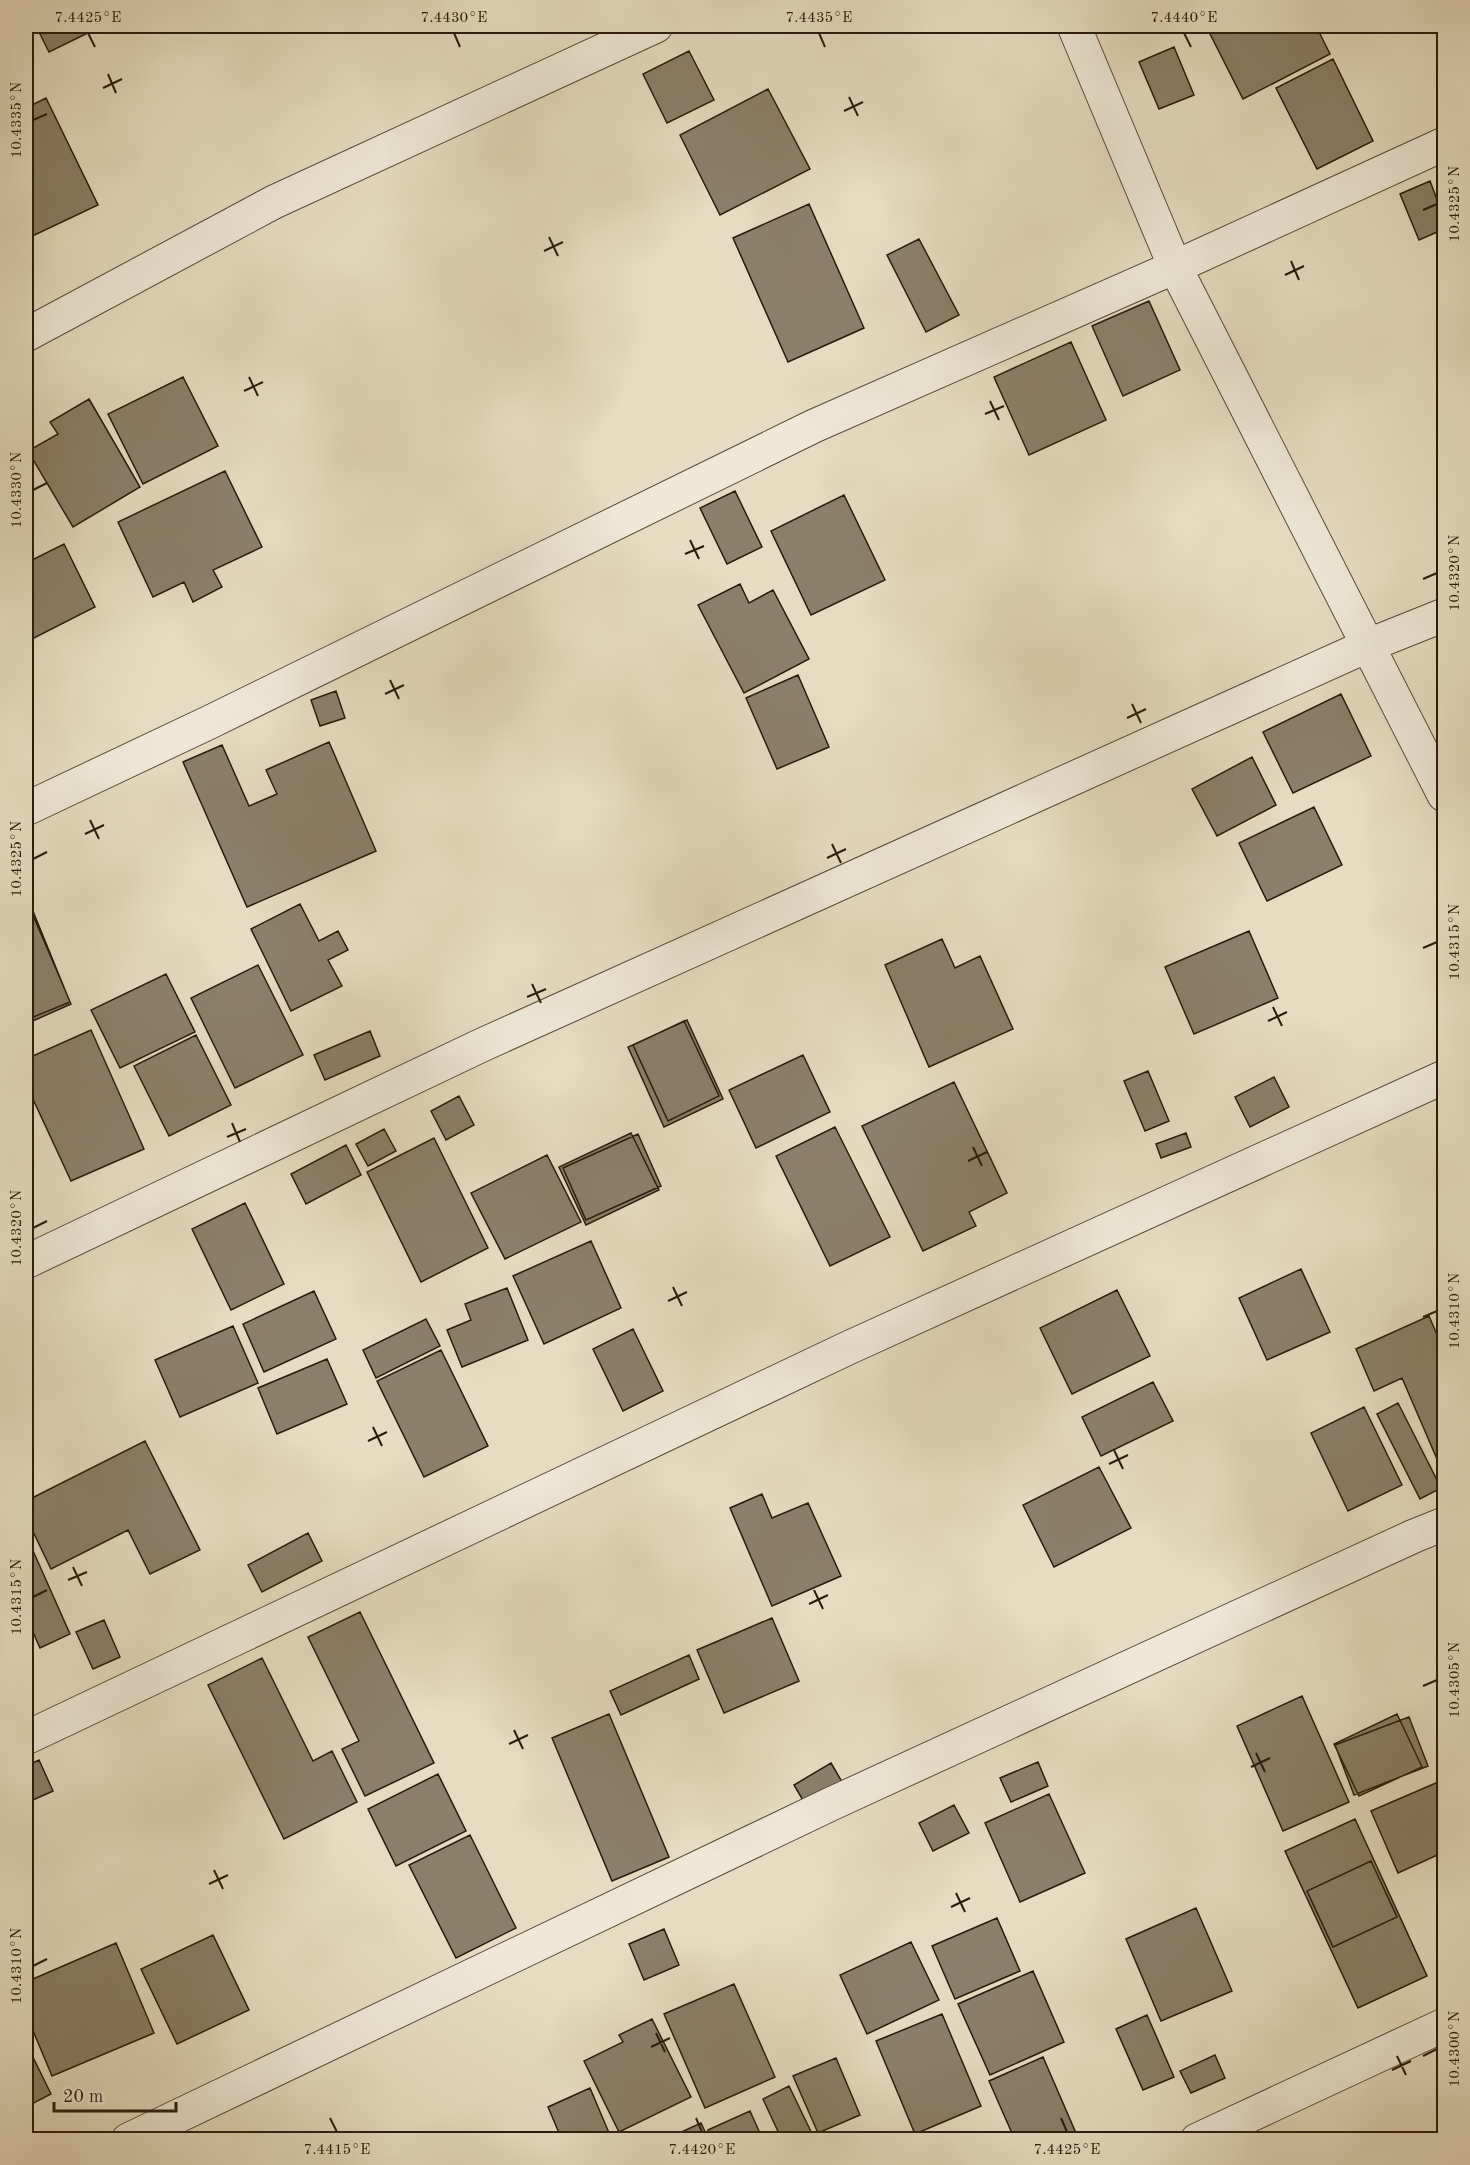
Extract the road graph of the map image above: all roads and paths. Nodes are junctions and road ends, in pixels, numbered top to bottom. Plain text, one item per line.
1 (656, 26) edge
2 (1074, 26) edge
3 (1444, 144) edge
4 (1175, 267) junction
5 (26, 335) edge
6 (1444, 615) edge
7 (1369, 645) junction
8 (1444, 795) edge
9 (26, 809) edge
10 (1444, 1077) edge
11 (26, 1262) edge
12 (1444, 1524) edge
13 (26, 1738) edge
14 (1444, 2025) edge
15 (128, 2139) edge
16 (1197, 2139) edge

1 - 5 street
2 - 4 street
3 - 4 street
4 - 7 street
4 - 9 street
6 - 7 street
7 - 8 street
7 - 11 street
10 - 13 street
12 - 15 street
14 - 16 street

